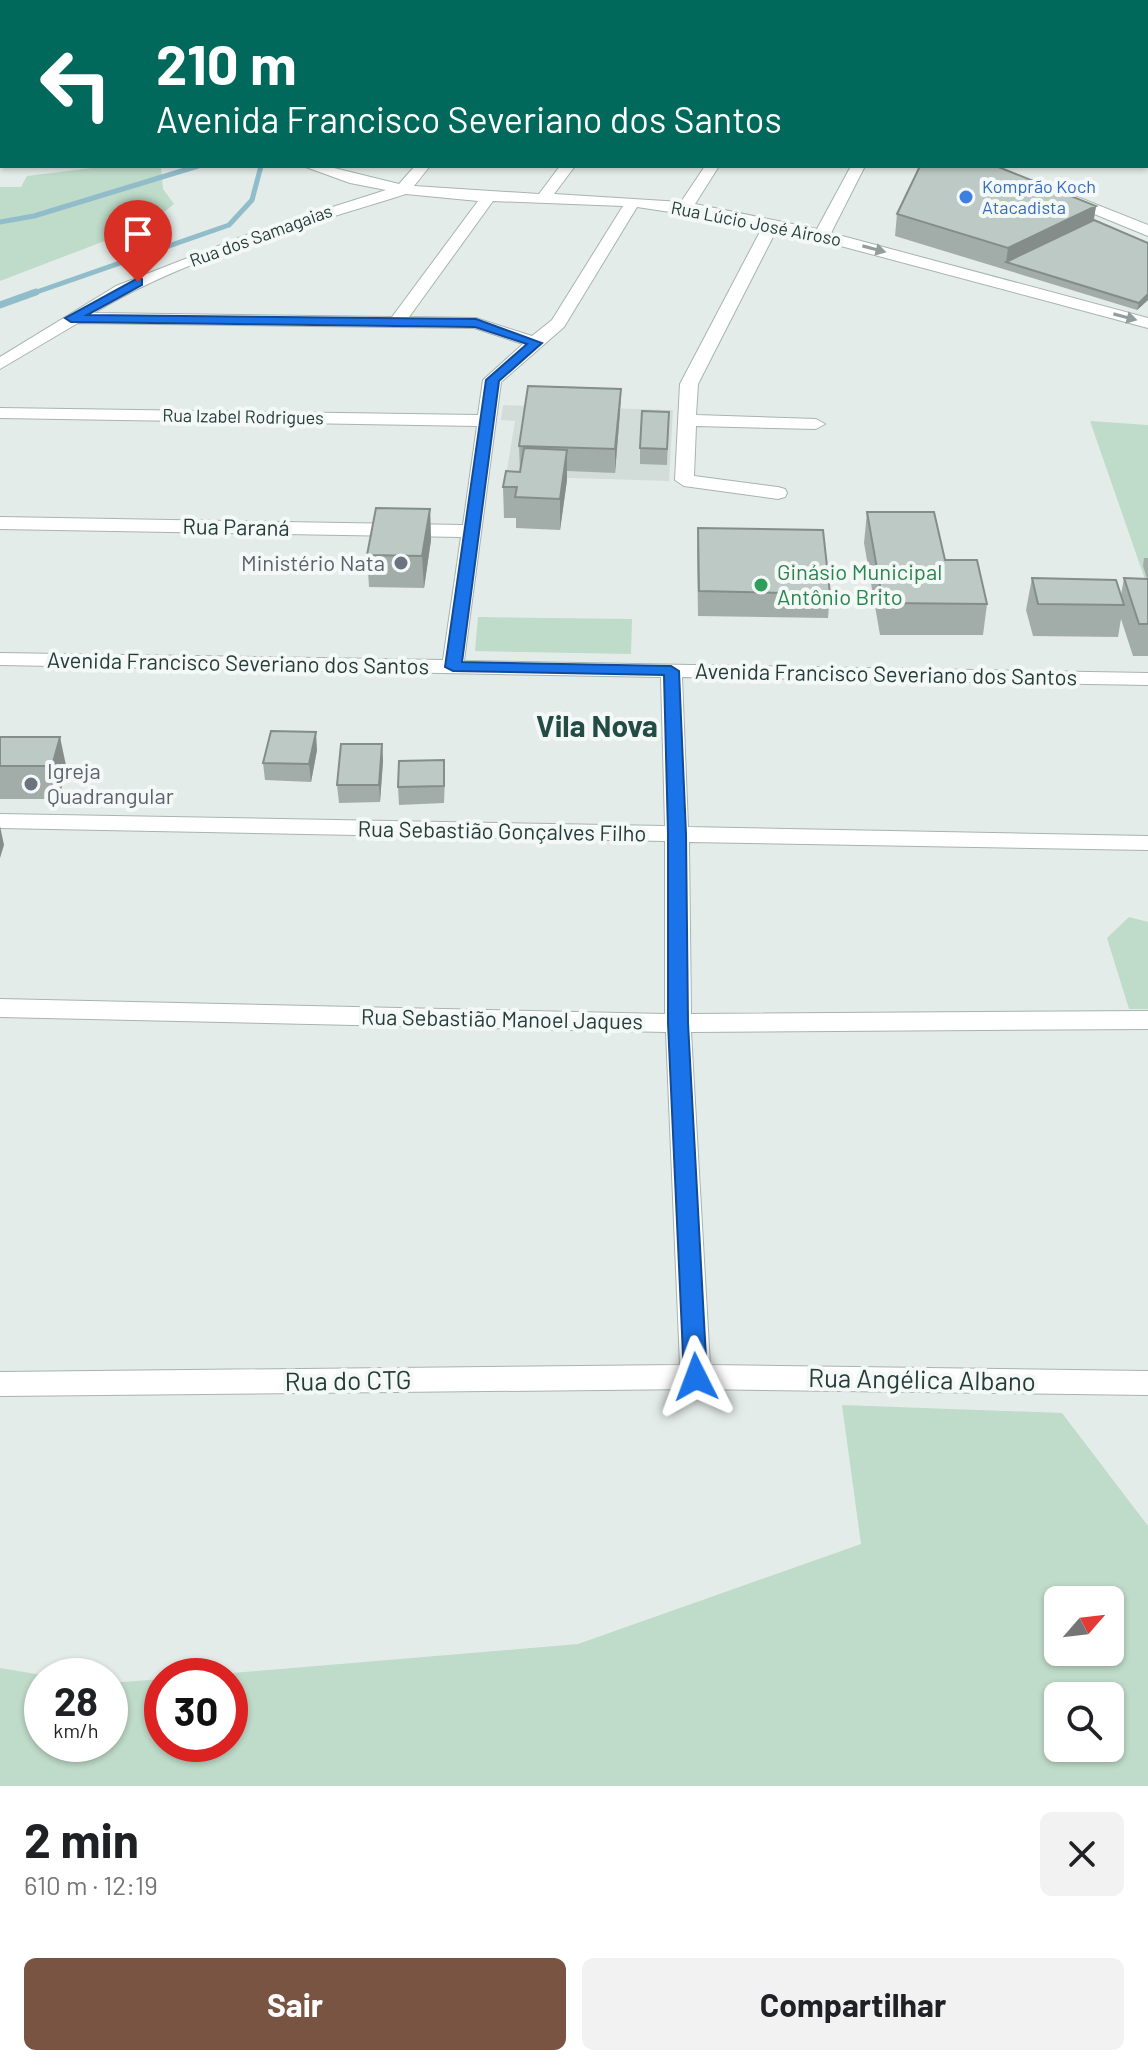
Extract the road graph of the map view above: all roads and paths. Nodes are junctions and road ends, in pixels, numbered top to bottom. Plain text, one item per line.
1 (317, 168) edge
2 (421, 168) edge
3 (566, 168) edge
4 (711, 168) edge
5 (857, 168) edge
6 (402, 190) junction
7 (1055, 193) edge
8 (489, 196) junction
9 (544, 198) junction
10 (633, 202) junction
11 (685, 207) junction
12 (772, 224) junction
13 (1148, 231) edge
14 (821, 236) junction
15 (71, 318) junction
16 (397, 322) junction
17 (1148, 323) edge
18 (536, 343) junction
19 (0, 364) edge
20 (0, 413) edge
21 (686, 420) junction
22 (487, 421) junction
23 (816, 424) dead end
24 (778, 493) dead end
25 (0, 523) edge
26 (471, 531) junction
27 (0, 659) edge
28 (453, 667) junction
29 (671, 671) junction
30 (1148, 679) edge
31 (0, 821) edge
32 (677, 834) junction
33 (1148, 843) edge
34 (0, 1008) edge
35 (1148, 1020) edge
36 (678, 1023) junction
37 (696, 1377) junction
38 (1148, 1383) edge
39 (0, 1384) edge

1 - 6 street, Rua Lúcio José Airoso
2 - 6 street
3 - 9 street
4 - 11 street
5 - 14 street
6 - 8 street, Rua Lúcio José Airoso
6 - 15 street, Rua dos Samagaias
7 - 13 street
8 - 9 street, Rua Lúcio José Airoso
8 - 16 street
9 - 10 street, Rua Lúcio José Airoso
10 - 11 street, Rua Lúcio José Airoso
10 - 18 street
11 - 12 street, Rua Lúcio José Airoso
12 - 14 street, Rua Lúcio José Airoso
12 - 21 street
14 -> 17 street, Rua Lúcio José Airoso
15 - 16 street
15 - 19 street, Rua dos Samagaias
16 - 18 street
18 - 22 street
20 - 22 street, Rua Izabel Rodrigues
21 - 23 street
21 - 24 street
22 - 26 street
25 - 26 street, Rua Paraná
26 - 28 street
27 - 28 street, Avenida Francisco Severiano dos Santos
28 - 29 street, Avenida Francisco Severiano dos Santos
29 - 30 street, Avenida Francisco Severiano dos Santos
29 - 32 street
31 - 32 street, Rua Sebastião Gonçalves Filho
32 - 33 street, Rua Sebastião Gonçalves Filho
32 - 36 street
34 - 36 street, Rua Sebastião Manoel Jaques
35 - 36 street, Rua Sebastião Manoel Jaques
36 - 37 street
37 - 38 street, Rua Angélica Albano
37 - 39 street, Rua do CTG

